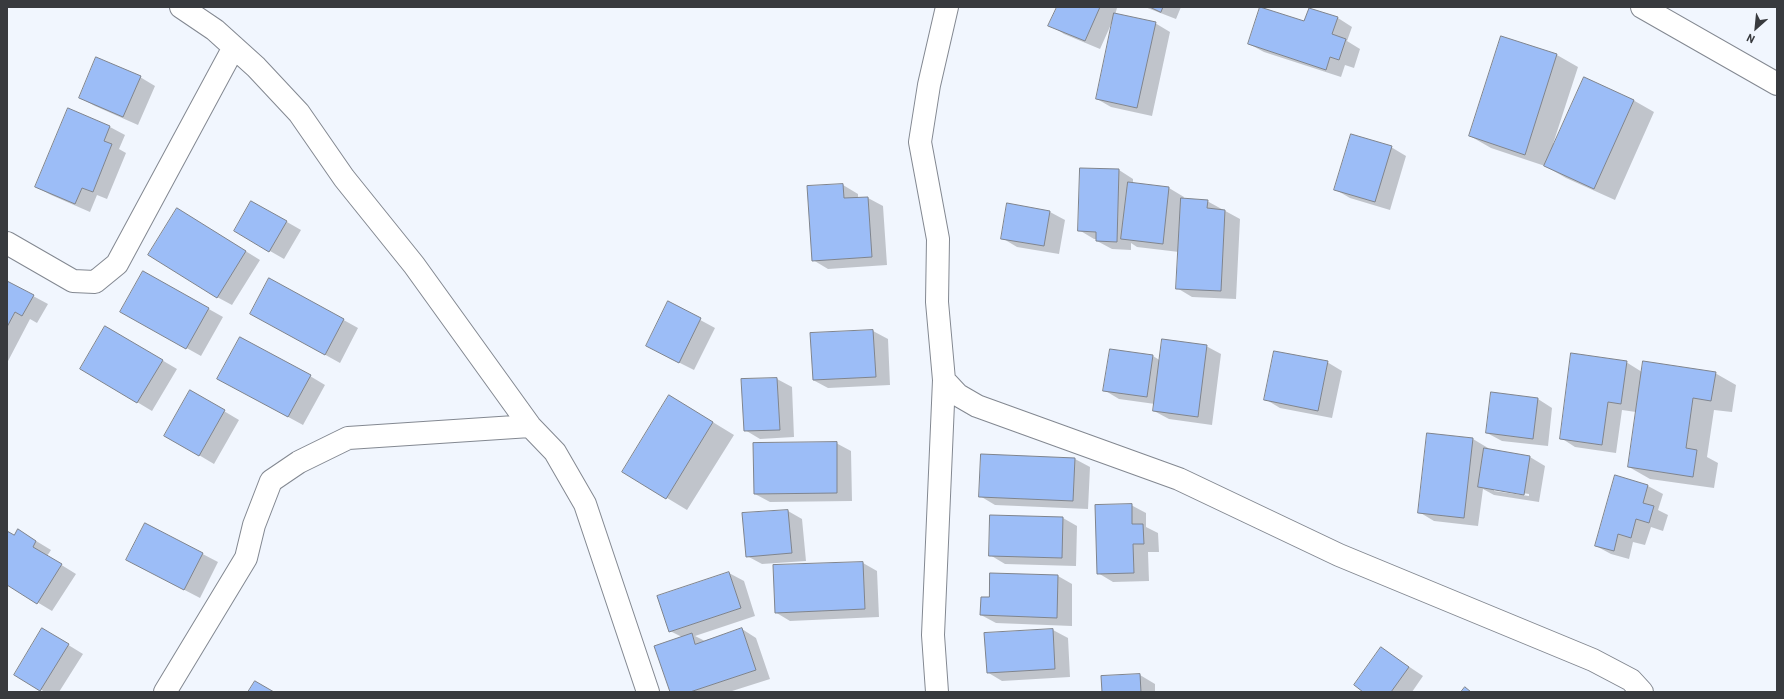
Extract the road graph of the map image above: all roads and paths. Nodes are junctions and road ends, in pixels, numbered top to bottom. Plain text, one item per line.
1 (181, 7) edge
2 (947, 7) edge
3 (1642, 7) edge
4 (234, 47) junction
5 (1777, 84) edge
6 (7, 242) edge
7 (944, 380) junction
8 (530, 426) junction
9 (164, 692) edge
10 (648, 692) edge
11 (937, 692) edge
12 (1642, 692) edge

1 - 4 street
2 - 7 street
3 - 5 street
4 - 6 street
4 - 8 street
7 - 11 street
7 - 12 street
8 - 9 street
8 - 10 street

